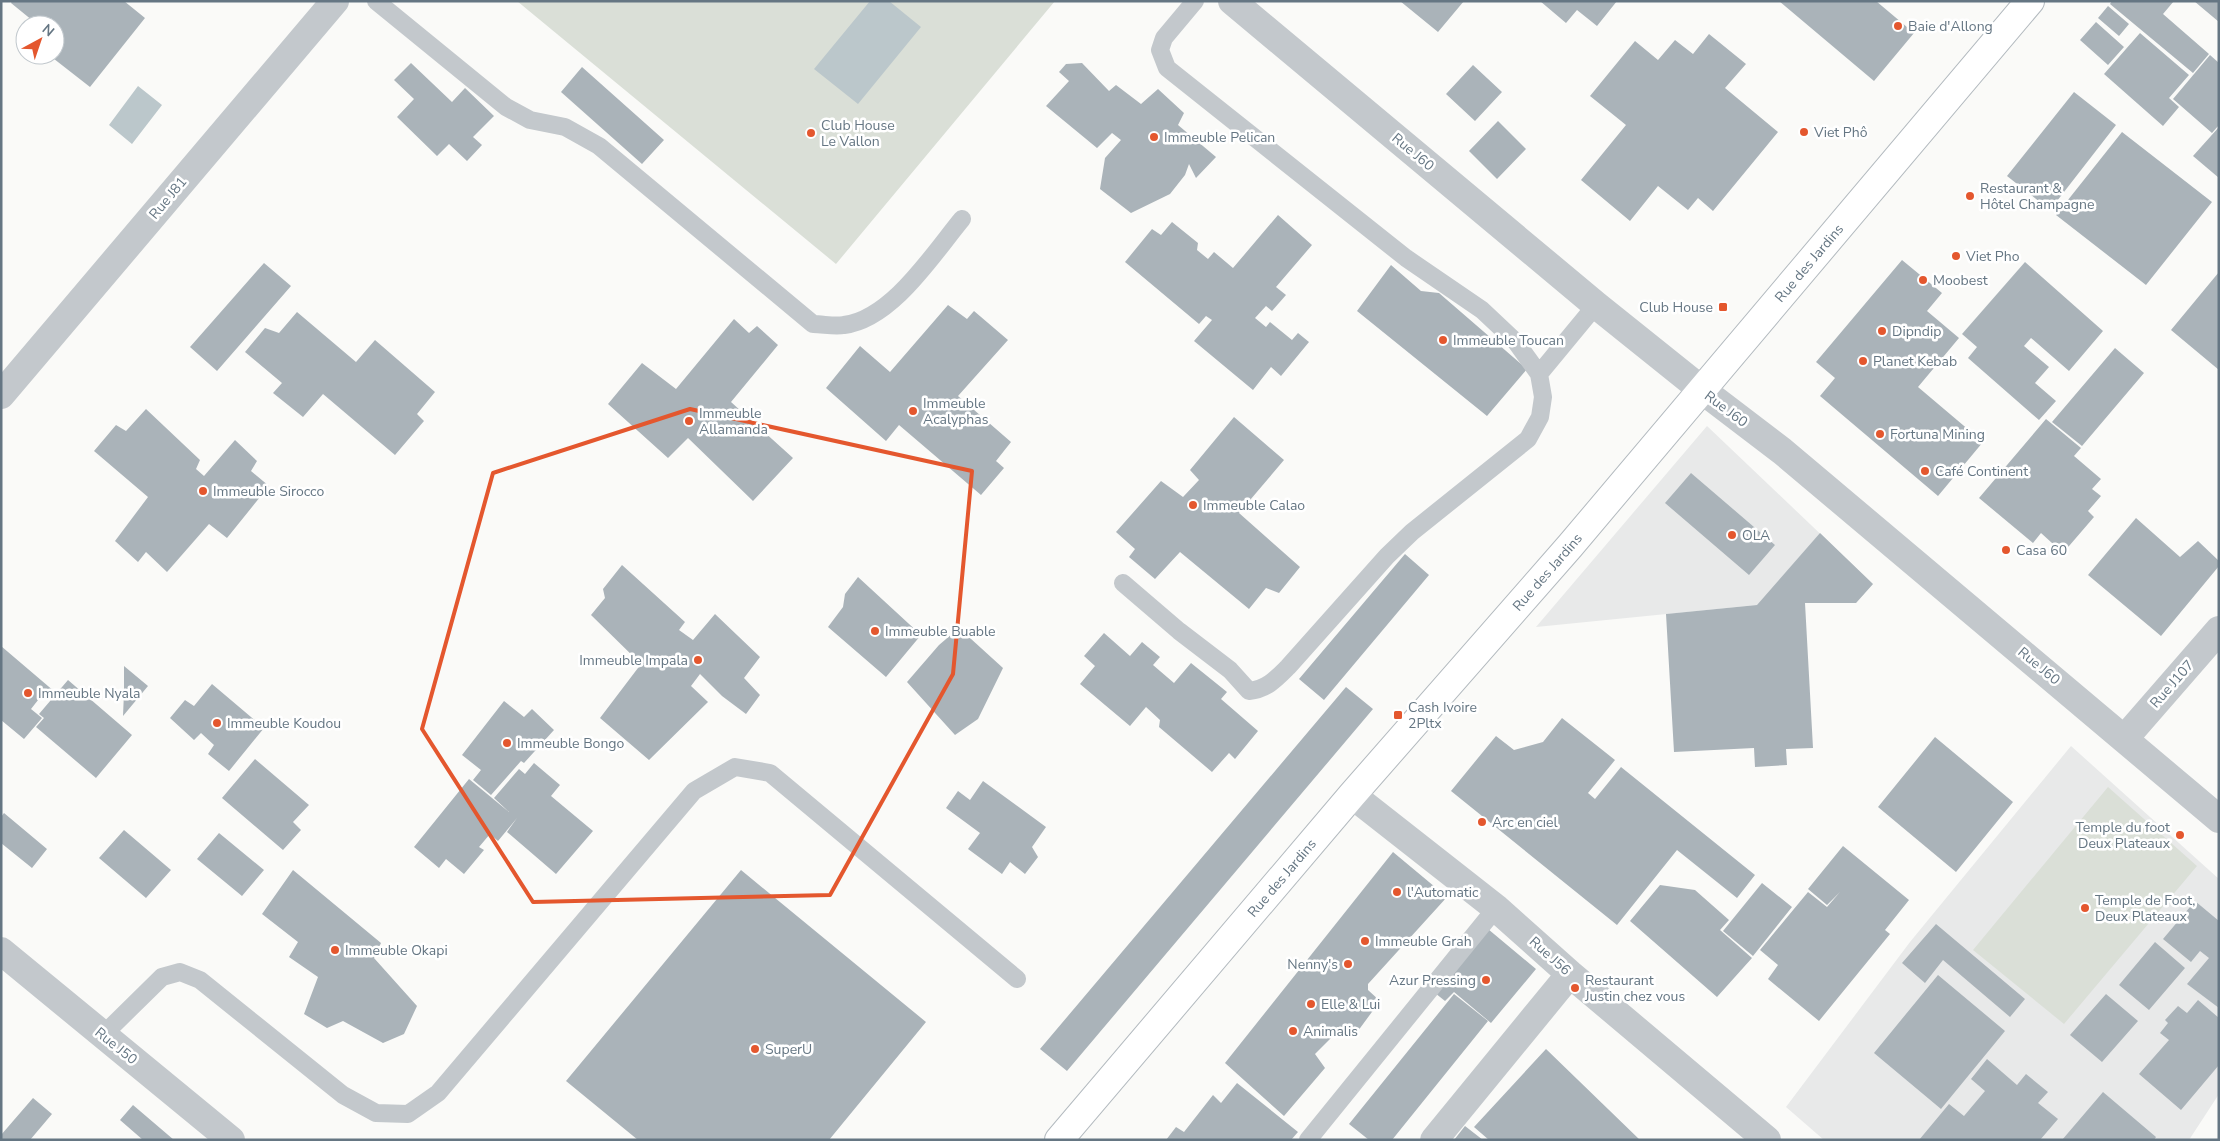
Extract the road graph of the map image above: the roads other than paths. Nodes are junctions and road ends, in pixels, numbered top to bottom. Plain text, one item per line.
1 (335, 1) edge
2 (376, 1) edge
3 (1195, 1) edge
4 (1232, 1) edge
5 (2030, 1) edge
6 (962, 219) dead end
7 (1596, 305) junction
8 (1539, 374) junction
9 (1702, 390) junction
10 (1, 395) edge
11 (1123, 582) dead end
12 (2219, 630) edge
13 (2125, 738) junction
14 (1352, 795) junction
15 (2219, 819) edge
16 (1496, 908) junction
17 (1, 951) edge
18 (1570, 974) junction
19 (1017, 979) dead end
20 (103, 1035) junction
21 (231, 1140) edge
22 (1059, 1140) edge
23 (1308, 1140) edge
24 (1434, 1140) edge
25 (1767, 1140) edge

1 - 10 street, Rue J81
2 - 6 lane
3 - 8 lane
4 - 7 street, Rue J60
5 - 9 main road, Rue des Jardins
7 - 8 lane
7 - 9 street, Rue J60
8 - 11 lane
9 - 13 street, Rue J60
9 - 14 main road, Rue des Jardins
12 - 13 street, Rue J107
13 - 15 street, Rue J60
14 - 16 street, Rue J56
14 - 22 main road, Rue des Jardins
16 - 18 street, Rue J56
16 - 23 lane
17 - 20 street, Rue J50
18 - 24 street
18 - 25 street, Rue J56
19 - 20 lane
20 - 21 street, Rue J50

